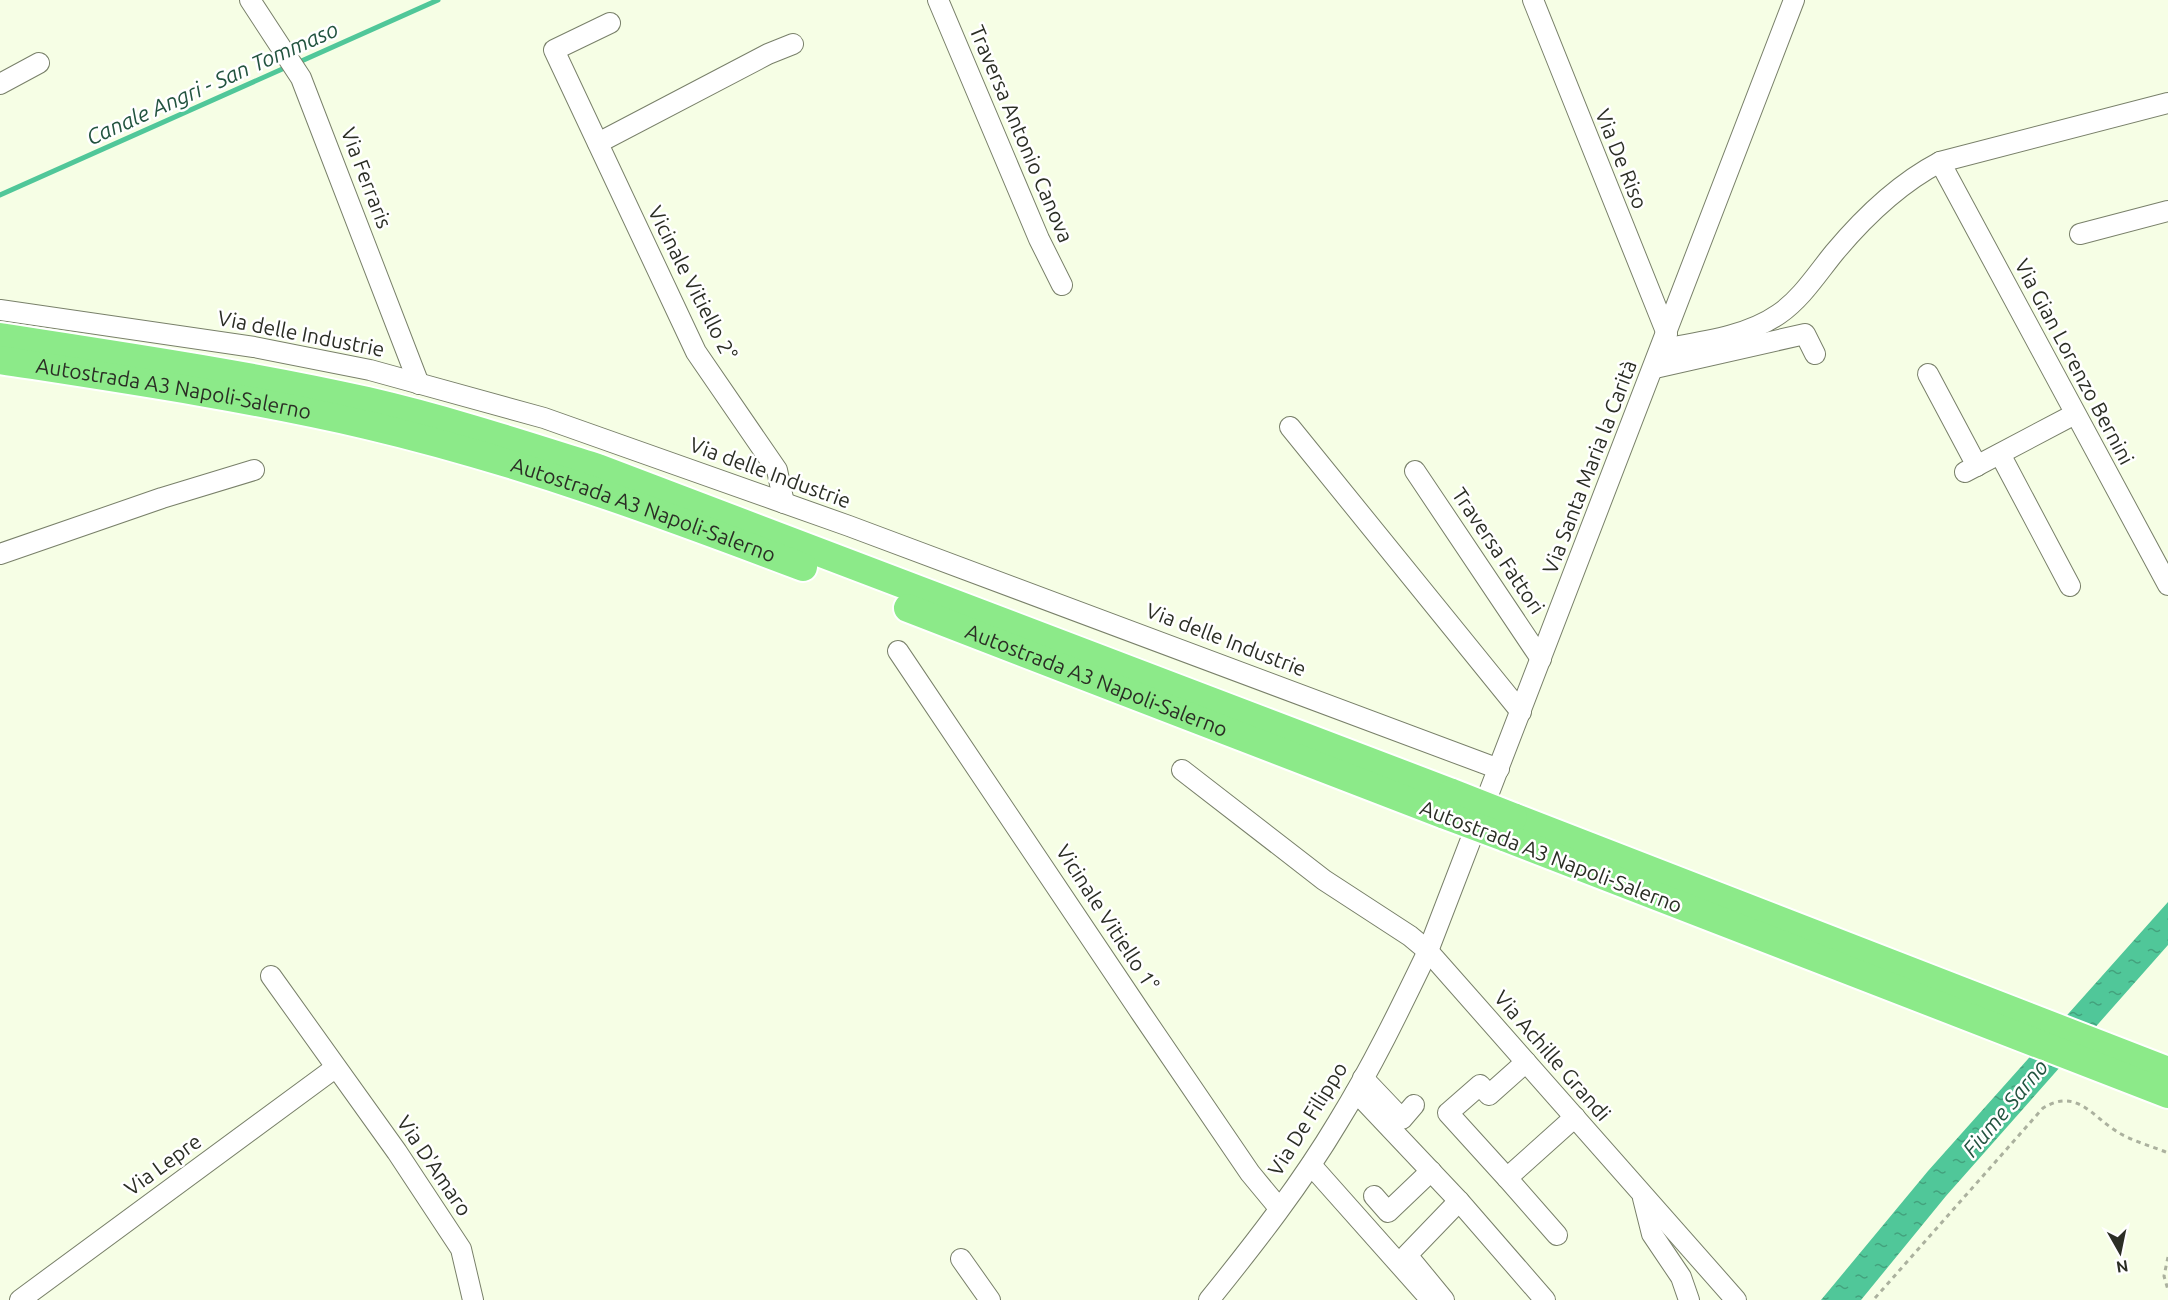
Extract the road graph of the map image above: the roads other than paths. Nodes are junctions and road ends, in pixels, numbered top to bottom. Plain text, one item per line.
1 (250, 0) edge
2 (938, 0) edge
3 (1533, 0) edge
4 (1794, 0) edge
5 (610, 23) dead end
6 (792, 44) dead end
7 (39, 63) dead end
8 (0, 84) edge
9 (2168, 103) edge
10 (598, 143) junction
11 (1940, 162) junction
12 (2168, 211) edge
13 (2080, 234) dead end
14 (1062, 285) dead end
15 (0, 310) edge
16 (0, 337) edge
17 (1665, 342) junction
18 (1815, 354) dead end
19 (0, 360) edge
20 (1655, 368) junction
21 (1928, 374) dead end
22 (418, 384) junction
23 (2075, 414) junction
24 (1290, 427) dead end
25 (2000, 453) junction
26 (254, 470) dead end
27 (1415, 471) dead end
28 (784, 503) junction
29 (0, 554) edge
30 (2168, 585) edge
31 (2070, 586) dead end
32 (898, 651) dead end
33 (1541, 659) junction
34 (1521, 712) junction
35 (1499, 769) junction
36 (1182, 770) dead end
37 (1448, 804) junction
38 (1428, 951) junction
39 (271, 976) dead end
40 (1526, 1062) junction
41 (2119, 1063) junction
42 (335, 1068) junction
43 (2168, 1071) edge
44 (1360, 1085) junction
45 (2168, 1094) edge
46 (1414, 1105) dead end
47 (1575, 1118) junction
48 (1311, 1165) junction
49 (1431, 1172) junction
50 (1507, 1178) junction
51 (1641, 1193) junction
52 (1374, 1196) dead end
53 (1459, 1201) junction
54 (1279, 1208) junction
55 (1557, 1235) dead end
56 (961, 1259) dead end
57 (20, 1300) edge
58 (473, 1300) edge
59 (990, 1300) edge
60 (1209, 1300) edge
61 (1431, 1300) edge
62 (1444, 1300) edge
63 (1545, 1300) edge
64 (1689, 1300) edge
65 (1736, 1300) edge

1 - 22 street, Via Ferraris
2 - 14 street, Traversa Antonio Canova
3 - 17 street, Via De Riso
4 - 17 street, Via Santa Maria la Carità
5 - 10 street, Vicinale Vitiello 2°
6 - 10 street
7 - 8 street
9 - 11 street
10 - 28 street, Vicinale Vitiello 2°
11 - 17 street
11 - 23 street, Via Gian Lorenzo Bernini
12 - 13 street
15 - 22 street, Via delle Industrie
16 - 37 highway, Autostrada A3 Napoli-Salerno
17 - 20 street, Via Santa Maria la Carità
18 - 20 street
19 - 37 highway, Autostrada A3 Napoli-Salerno
20 - 33 street, Via Santa Maria la Carità
21 - 25 street
22 - 28 street, Via delle Industrie
23 - 25 street
23 - 30 street, Via Gian Lorenzo Bernini
24 - 34 street
25 - 31 street
26 - 29 street
27 - 33 street, Traversa Fattori
28 - 35 street, Via delle Industrie
32 - 54 street, Vicinale Vitiello 1°
33 - 34 street, Via Santa Maria la Carità
34 - 35 street, Via Santa Maria la Carità
35 - 38 street, Via Santa Maria la Carità
36 - 38 street, Via Achille Grandi
37 - 41 highway, Autostrada A3 Napoli-Salerno, bridge
38 - 40 street, Via Achille Grandi
38 - 44 street, Via De Filippo
39 - 42 street, Via D'Amaro
40 - 47 street, Via Achille Grandi
40 - 50 street
41 - 43 highway, Autostrada A3 Napoli-Salerno
41 - 45 highway, Autostrada A3 Napoli-Salerno
42 - 57 street, Via Lepre
42 - 58 street, Via D'Amaro
44 - 46 street
44 - 48 street, Via De Filippo
44 - 49 street
47 - 50 street
47 - 51 street, Via Achille Grandi
48 - 54 street, Via De Filippo
48 - 61 street
49 - 52 street
49 - 53 street
50 - 55 street
51 - 64 street, Via Achille Grandi
51 - 65 street, Via Achille Grandi
53 - 62 street
53 - 63 street
54 - 60 street, Via De Filippo
56 - 59 street

